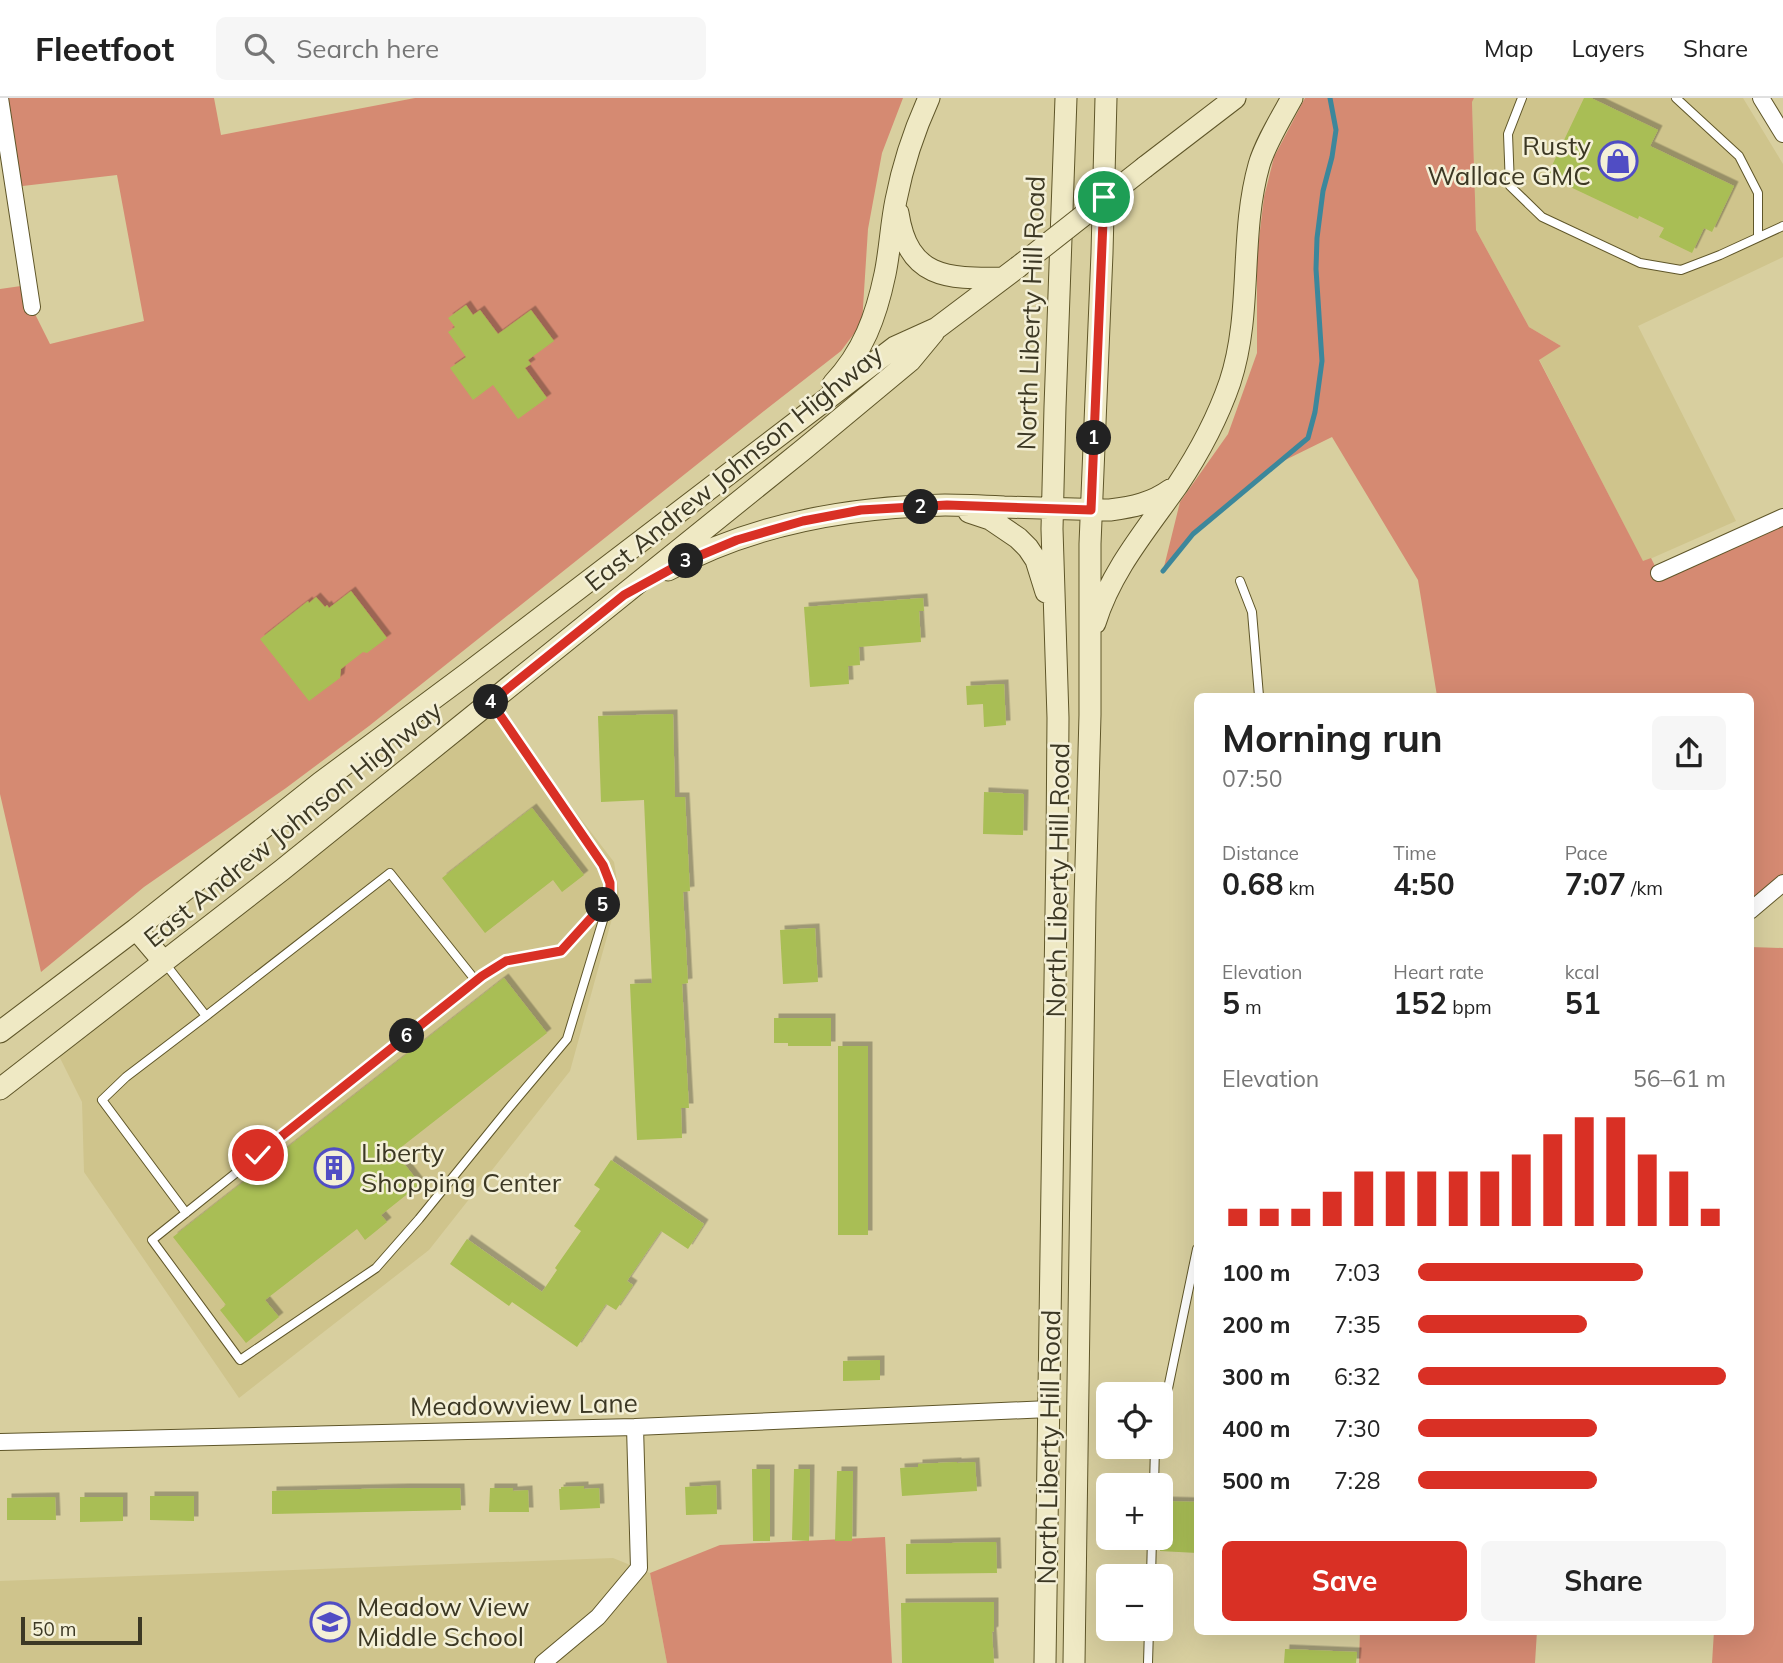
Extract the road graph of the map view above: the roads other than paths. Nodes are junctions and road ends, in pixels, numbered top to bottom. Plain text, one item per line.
1 (0, 98) edge
2 (929, 98) edge
3 (1066, 98) edge
4 (1106, 98) edge
5 (1235, 98) edge
6 (1292, 98) edge
7 (1522, 98) edge
8 (1676, 98) edge
9 (1761, 98) edge
10 (1783, 134) edge
11 (895, 201) junction
12 (1783, 226) edge
13 (1758, 237) junction
14 (1010, 272) junction
15 (32, 307) dead end
16 (937, 328) junction
17 (801, 419) junction
18 (1178, 484) junction
19 (947, 505) junction
20 (1053, 509) junction
21 (1091, 510) junction
22 (1783, 517) edge
23 (1659, 573) dead end
24 (1240, 581) dead end
25 (624, 595) junction
26 (1054, 626) junction
27 (1090, 638) junction
28 (468, 673) junction
29 (1259, 693) edge
30 (491, 702) junction
31 (1783, 883) edge
32 (610, 897) junction
33 (1754, 908) edge
34 (136, 929) junction
35 (164, 962) junction
36 (476, 981) junction
37 (206, 1016) junction
38 (0, 1032) edge
39 (0, 1089) edge
40 (186, 1213) junction
41 (1194, 1263) edge
42 (1169, 1382) edge
43 (1078, 1408) junction
44 (1049, 1409) junction
45 (635, 1427) junction
46 (0, 1442) edge
47 (1149, 1641) edge
48 (543, 1663) edge
49 (1045, 1663) edge
50 (1074, 1663) edge
51 (1148, 1663) edge

1 - 15 street
2 - 11 main road
3 - 20 main road, North Liberty Hill Road
4 - 21 main road, North Liberty Hill Road
5 - 14 main road, East Andrew Johnson Highway, bridge
6 - 18 main road
7 - 13 lane
8 - 13 lane
9 - 10 street
11 - 14 main road
11 - 17 main road
12 - 13 lane
14 - 16 main road, East Andrew Johnson Highway
16 - 17 main road, East Andrew Johnson Highway
16 - 25 main road, East Andrew Johnson Highway
17 - 28 main road, East Andrew Johnson Highway
18 - 21 main road
18 - 27 main road
19 - 20 main road
19 - 25 main road
19 - 26 main road
20 - 21 main road
20 - 26 main road, North Liberty Hill Road
21 - 27 main road, North Liberty Hill Road
22 - 23 street
24 - 29 lane
25 - 30 main road, East Andrew Johnson Highway
26 - 44 main road, North Liberty Hill Road
27 - 43 main road, North Liberty Hill Road
28 - 30 main road
28 - 34 main road, East Andrew Johnson Highway
30 - 32 lane
30 - 35 main road, East Andrew Johnson Highway
31 - 33 street
32 - 36 lane
32 - 40 lane
34 - 35 main road
34 - 38 main road, East Andrew Johnson Highway
35 - 37 lane
35 - 39 main road, East Andrew Johnson Highway
36 - 37 lane
36 - 40 lane
37 - 40 lane
41 - 42 lane
43 - 44 main road
43 - 50 main road, North Liberty Hill Road
44 - 45 street, Meadowview Lane
44 - 49 main road, North Liberty Hill Road
45 - 46 street, Meadowview Lane
45 - 48 street
47 - 51 lane

